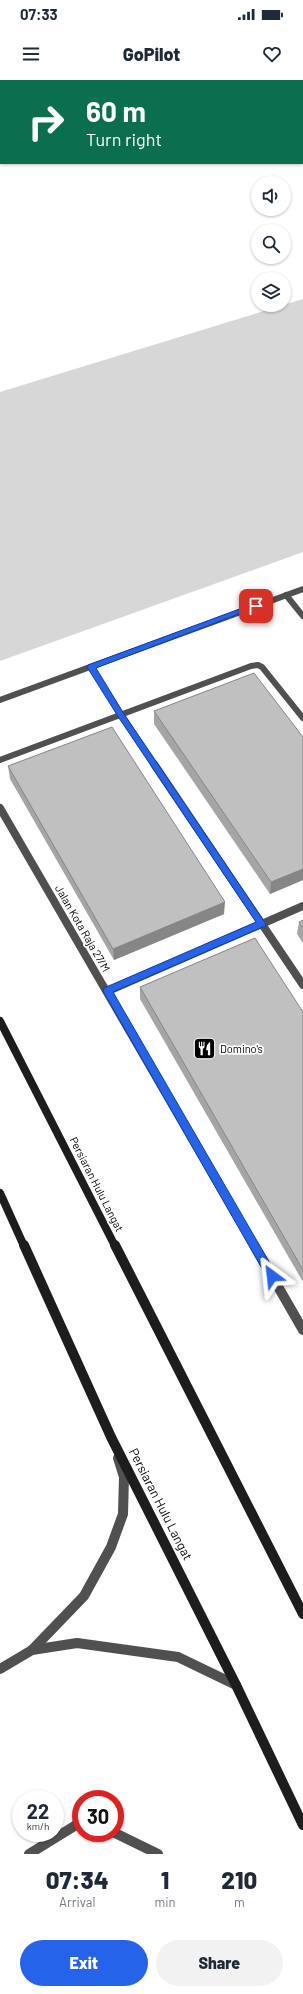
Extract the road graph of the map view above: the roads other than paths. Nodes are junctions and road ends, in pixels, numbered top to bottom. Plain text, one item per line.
1 (303, 589) edge
2 (286, 595) junction
3 (303, 616) edge
4 (91, 667) junction
5 (0, 700) edge
6 (122, 716) junction
7 (303, 718) edge
8 (0, 760) edge
9 (0, 808) edge
10 (303, 906) edge
11 (262, 924) junction
12 (303, 985) edge
13 (108, 991) junction
14 (0, 1021) edge
15 (0, 1193) edge
16 (303, 1330) edge
17 (111, 1437) junction
18 (303, 1614) edge
19 (32, 1650) junction
20 (0, 1669) edge
21 (236, 1685) junction
22 (303, 1825) edge
23 (72, 1828) edge
24 (124, 1837) edge
25 (29, 1854) edge
26 (158, 1854) edge

1 - 2 street
2 - 3 street
2 - 4 street
4 - 5 street
4 - 6 street
6 - 7 street
6 - 8 street
6 - 11 street
9 - 13 street, Jalan Kota Raja 27/M
10 - 11 street
11 - 12 street
11 - 13 street
13 - 16 street, Jalan Kota Raja 27/M
14 - 18 main road, Persiaran Hulu Langat
15 - 17 main road, Persiaran Hulu Langat
17 - 19 street
17 - 21 main road, Persiaran Hulu Langat
19 - 20 street
19 - 21 street
21 - 22 main road, Persiaran Hulu Langat
23 - 25 street
24 - 26 street

